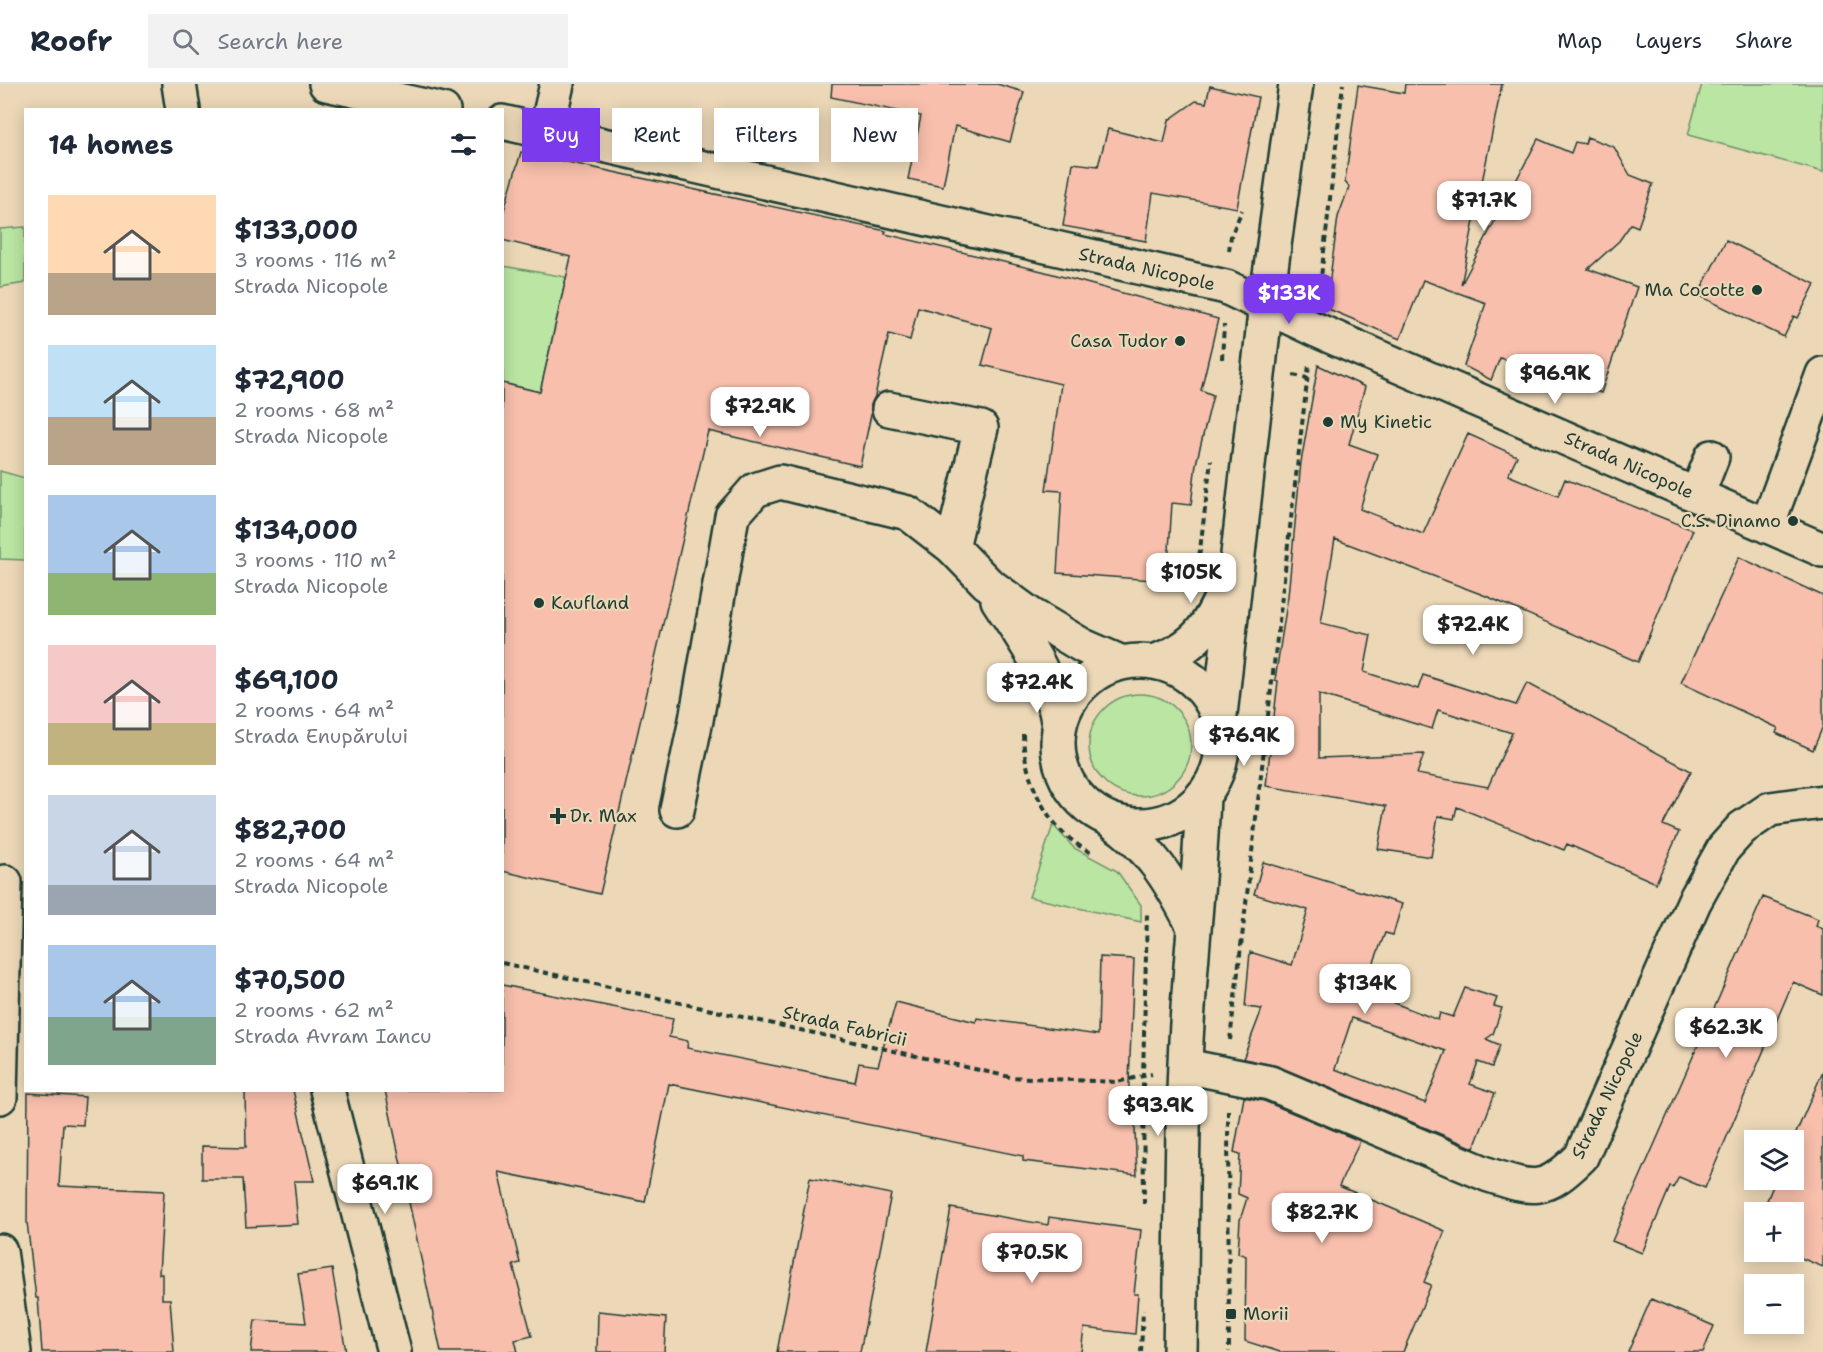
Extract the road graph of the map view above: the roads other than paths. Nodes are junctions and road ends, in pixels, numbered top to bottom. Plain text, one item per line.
1 (179, 84) edge
2 (326, 84) edge
3 (557, 84) edge
4 (1296, 84) edge
5 (183, 108) edge
6 (434, 108) edge
7 (552, 108) edge
8 (504, 122) edge
9 (522, 127) edge
10 (600, 144) edge
11 (1266, 304) junction
12 (1823, 374) edge
13 (889, 409) dead end
14 (1712, 457) dead end
15 (1697, 495) junction
16 (1767, 526) junction
17 (952, 547) junction
18 (1823, 550) edge
19 (1238, 560) junction
20 (987, 583) junction
21 (1138, 663) junction
22 (1220, 724) junction
23 (1059, 726) junction
24 (1203, 795) junction
25 (1823, 802) edge
26 (677, 810) dead end
27 (1109, 819) junction
28 (10, 882) edge
29 (1192, 925) junction
30 (1185, 1066) junction
31 (328, 1092) edge
32 (0, 1097) edge
33 (0, 1251) edge
34 (14, 1352) edge
35 (394, 1352) edge
36 (1180, 1352) edge

1 - 5 street
2 - 6 street
3 - 7 street
4 - 11 street
8 - 9 street, Strada Nicopole
10 - 11 street, Strada Nicopole
11 - 15 street, Strada Nicopole
11 - 19 street
12 - 16 street
13 - 17 street
14 - 15 street
15 - 16 street, Strada Nicopole
16 - 18 street, Strada Nicopole
17 - 20 street
17 - 26 street
19 - 21 street
19 - 22 street
20 - 21 street
20 - 23 street
21 - 22 street
21 - 23 street
22 - 24 street
23 - 27 street
24 - 27 street
24 - 29 street
25 - 30 street, Strada Nicopole
27 - 29 street
28 - 32 street
29 - 30 street
30 - 36 street
31 - 35 street
33 - 34 street

